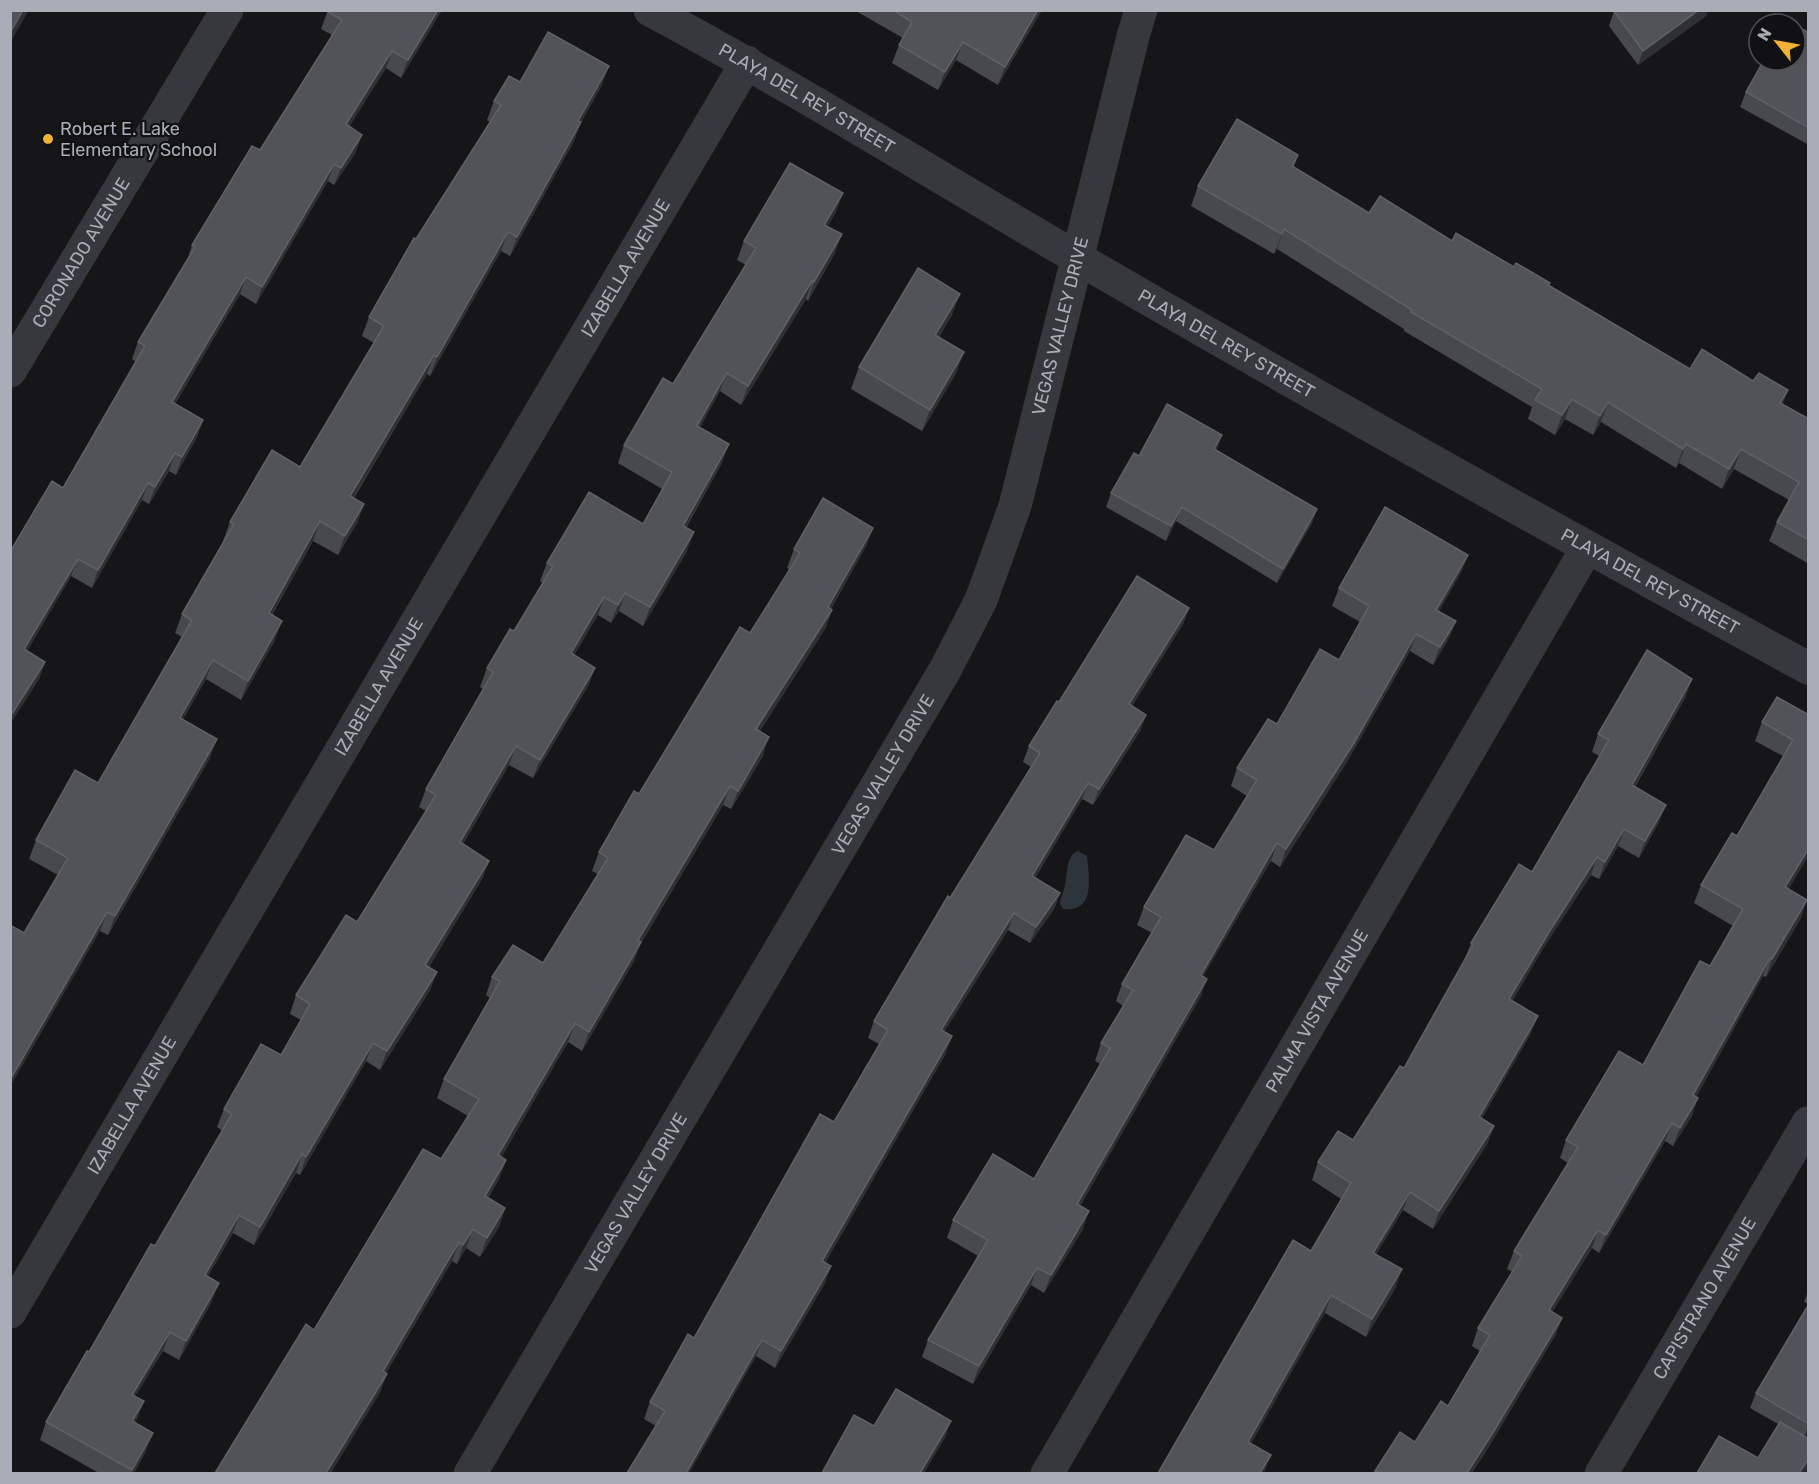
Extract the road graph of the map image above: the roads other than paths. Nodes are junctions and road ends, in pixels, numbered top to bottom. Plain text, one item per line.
1 (227, 10) edge
2 (650, 10) edge
3 (1141, 10) edge
4 (747, 62) junction
5 (1078, 258) junction
6 (22, 327) edge
7 (10, 371) edge
8 (1587, 548) junction
9 (1809, 668) edge
10 (1809, 1124) edge
11 (10, 1312) edge
12 (470, 1473) edge
13 (1047, 1473) edge
14 (1601, 1473) edge

1 - 6 street, CORONADO AVENUE
2 - 4 street, PLAYA DEL REY STREET
3 - 5 street, VEGAS VALLEY DRIVE
4 - 5 street, PLAYA DEL REY STREET
4 - 11 street, IZABELLA AVENUE
5 - 8 street, PLAYA DEL REY STREET
5 - 12 street, VEGAS VALLEY DRIVE
6 - 7 street, CORONADO AVENUE
8 - 9 street, PLAYA DEL REY STREET
8 - 13 street, PALMA VISTA AVENUE
10 - 14 street, CAPISTRANO AVENUE

